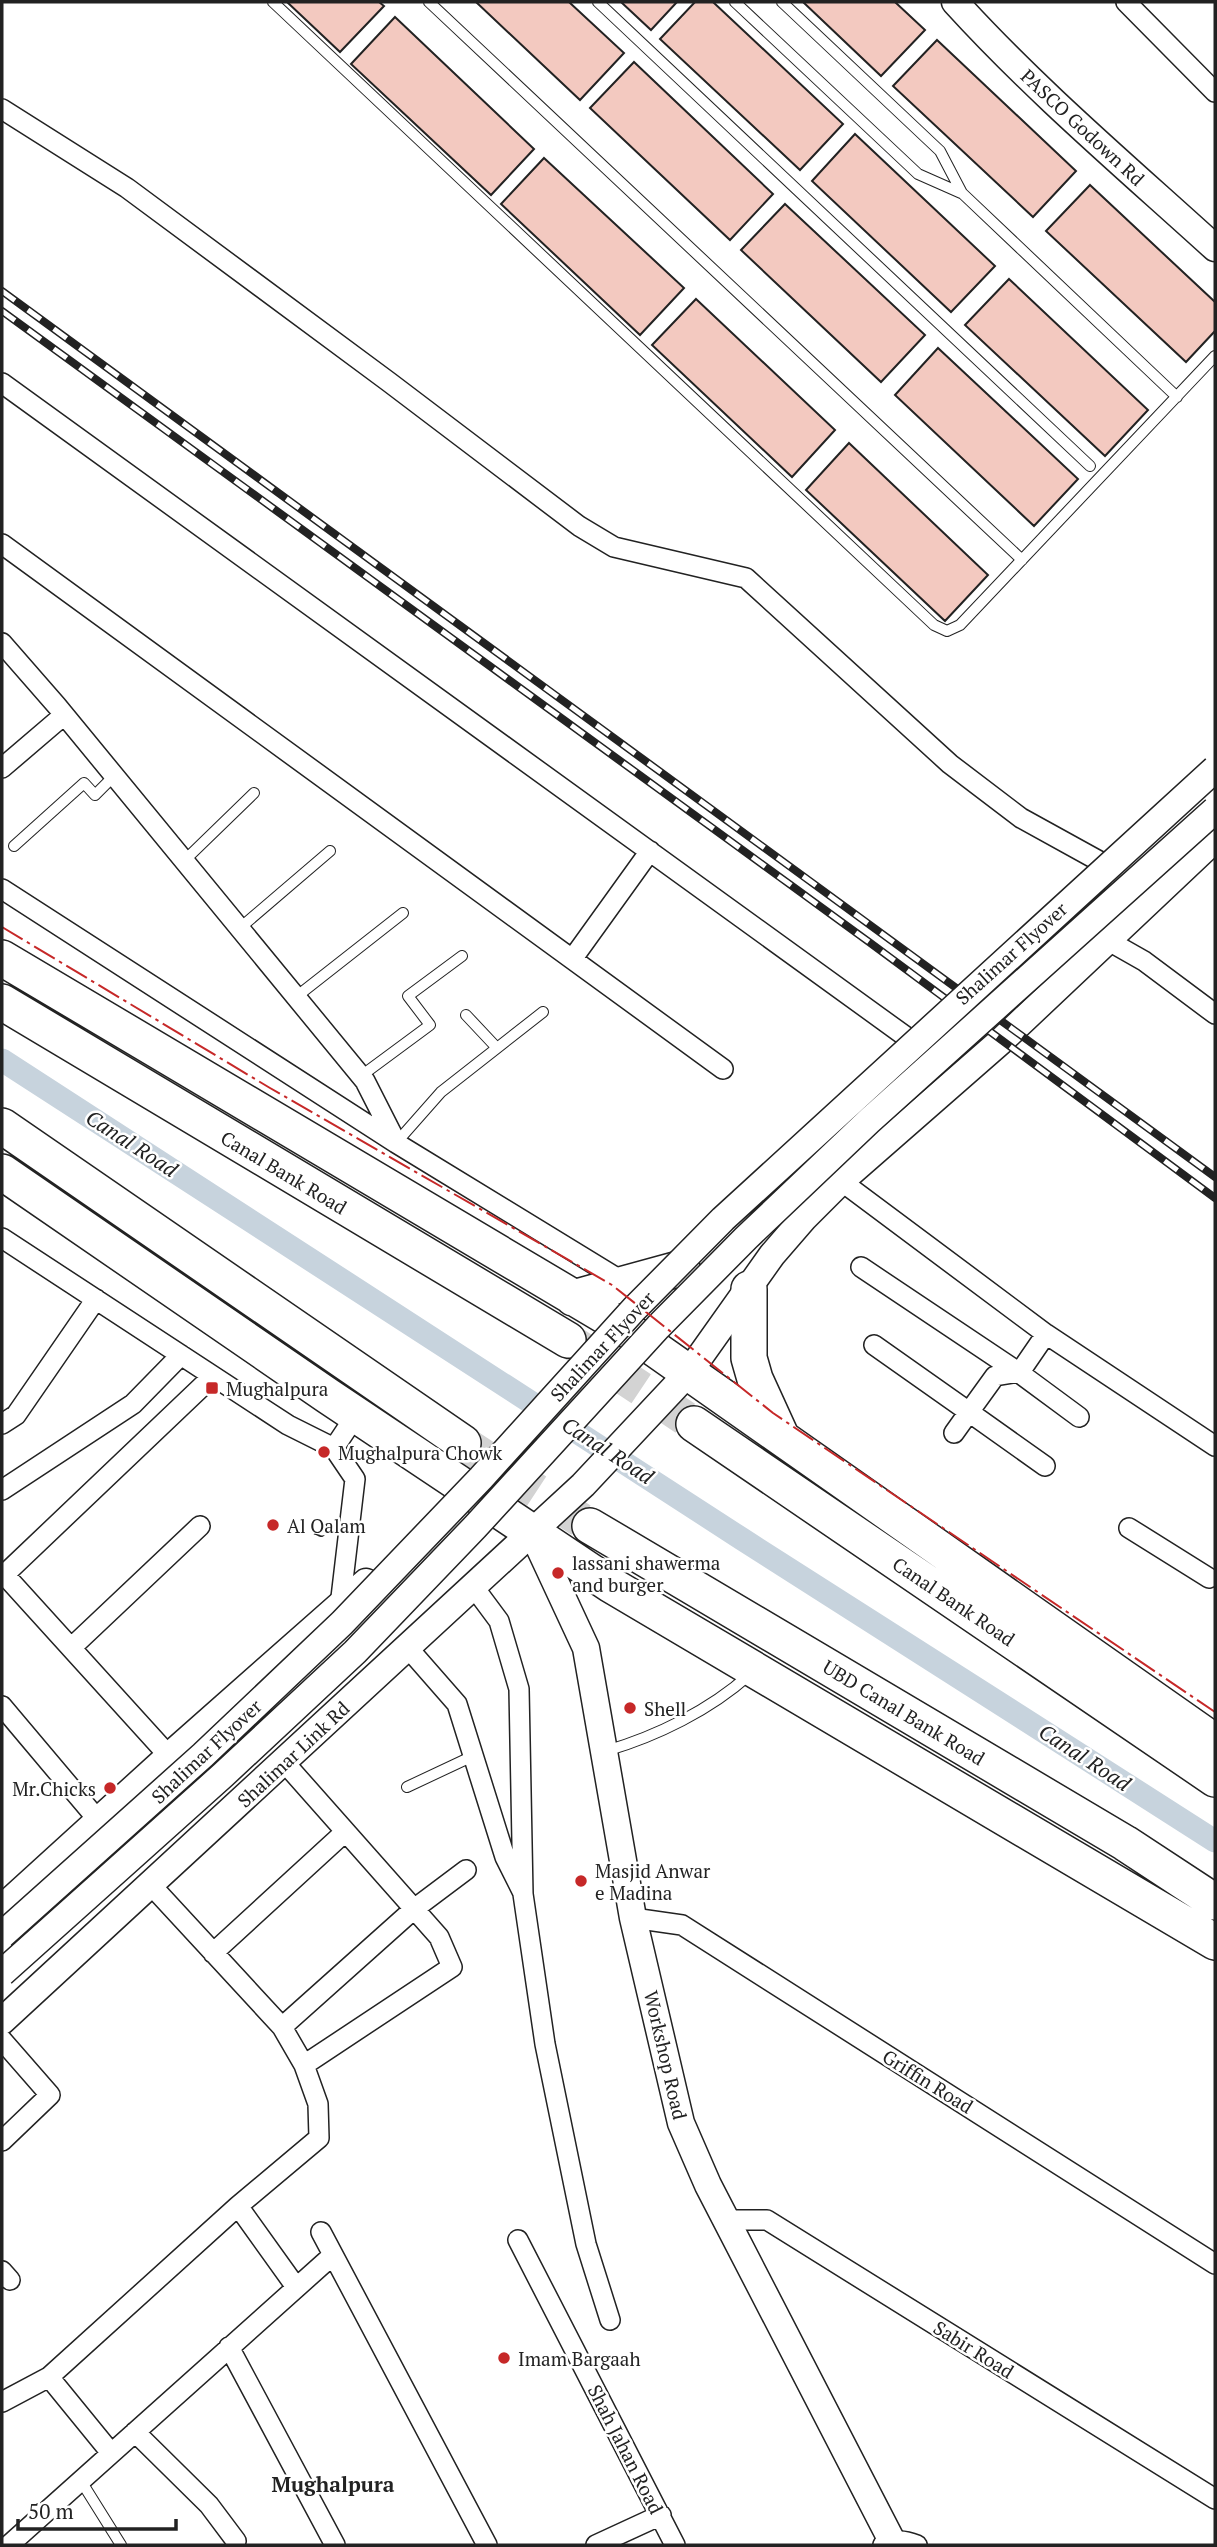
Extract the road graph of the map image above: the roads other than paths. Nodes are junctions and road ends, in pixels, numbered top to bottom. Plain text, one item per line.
1 (273, 2) edge
2 (429, 2) edge
3 (598, 2) edge
4 (735, 2) edge
5 (782, 2) edge
6 (955, 2) edge
7 (1126, 2) edge
8 (1215, 92) edge
9 (2, 109) edge
10 (962, 193) junction
11 (1215, 248) edge
12 (1215, 356) edge
13 (2, 383) edge
14 (1177, 397) junction
15 (1090, 466) dead end
16 (2, 544) edge
17 (1022, 560) junction
18 (2, 643) edge
19 (64, 715) junction
20 (1215, 755) edge
21 (2, 768) edge
22 (1215, 769) edge
23 (114, 776) junction
24 (254, 793) dead end
25 (1215, 810) edge
26 (1215, 839) edge
27 (14, 846) dead end
28 (330, 851) dead end
29 (650, 851) junction
30 (184, 861) junction
31 (1100, 861) junction
32 (2, 889) edge
33 (402, 913) dead end
34 (240, 928) junction
35 (1107, 940) junction
36 (462, 956) dead end
37 (2, 958) edge
38 (573, 958) junction
39 (296, 997) junction
40 (2, 1003) edge
41 (940, 1004) junction
42 (543, 1012) dead end
43 (1215, 1014) edge
44 (466, 1015) dead end
45 (905, 1036) junction
46 (497, 1048) junction
47 (991, 1050) junction
48 (723, 1069) dead end
49 (361, 1076) junction
50 (2, 1126) edge
51 (396, 1143) junction
52 (2, 1171) edge
53 (841, 1181) junction
54 (2, 1238) edge
55 (861, 1267) dead end
56 (682, 1268) junction
57 (625, 1283) junction
58 (749, 1289) junction
59 (573, 1298) junction
60 (96, 1299) junction
61 (625, 1328) junction
62 (1046, 1334) junction
63 (874, 1345) dead end
64 (576, 1354) junction
65 (181, 1355) junction
66 (689, 1372) junction
67 (1018, 1372) junction
68 (213, 1376) junction
69 (970, 1412) junction
70 (356, 1415) junction
71 (1079, 1417) dead end
72 (2, 1424) edge
73 (694, 1424) tunnel mouth
74 (954, 1433) dead end
75 (782, 1438) junction
76 (464, 1443) tunnel mouth
77 (1215, 1446) edge
78 (334, 1448) junction
79 (1045, 1466) dead end
80 (465, 1488) junction
81 (2, 1490) edge
82 (201, 1526) dead end
83 (590, 1526) tunnel mouth
84 (1129, 1528) dead end
85 (532, 1532) junction
86 (3, 1573) edge
87 (1213, 1576) edge
88 (473, 1586) junction
89 (340, 1606) junction
90 (71, 1648) junction
91 (408, 1648) junction
92 (755, 1670) junction
93 (2, 1706) edge
94 (1215, 1742) edge
95 (606, 1751) junction
96 (169, 1756) junction
97 (473, 1756) junction
98 (284, 1762) junction
99 (1215, 1779) edge
100 (407, 1787) dead end
101 (98, 1820) junction
102 (345, 1832) junction
103 (466, 1870) dead end
104 (150, 1884) junction
105 (523, 1894) junction
106 (1215, 1902) edge
107 (2, 1908) edge
108 (414, 1909) junction
109 (633, 1918) junction
110 (2, 1935) edge
111 (1215, 1942) edge
112 (213, 1952) junction
113 (2, 1973) edge
114 (2, 2021) edge
115 (282, 2027) junction
116 (2, 2040) edge
117 (304, 2065) junction
118 (2, 2141) edge
119 (238, 2206) junction
120 (726, 2220) junction
121 (321, 2232) dead end
122 (518, 2241) dead end
123 (333, 2255) junction
124 (1215, 2264) edge
125 (296, 2287) junction
126 (610, 2319) dead end
127 (229, 2347) junction
128 (49, 2377) junction
129 (2, 2402) edge
130 (135, 2432) junction
131 (111, 2453) junction
132 (80, 2480) junction
133 (1215, 2499) edge
134 (661, 2515) junction
135 (236, 2541) dead end
136 (330, 2543) edge
137 (896, 2544) edge
138 (9, 2545) edge
139 (121, 2545) edge
140 (487, 2545) edge
141 (596, 2545) edge
142 (676, 2545) edge

1 - 17 lane
2 - 17 lane
3 - 15 lane
4 - 10 lane
5 - 10 lane
6 - 11 main road, PASCO Godown Rd
7 - 8 street
9 - 31 street
10 - 14 lane
12 - 14 lane
13 - 29 street
14 - 17 lane
16 - 38 street
18 - 19 street
19 - 21 street
19 - 23 street
20 - 31 main road
22 - 110 main road, Shalimar Flyover, bridge
23 - 27 lane
23 - 30 street
24 - 30 lane
25 - 113 main road, Shalimar Flyover, bridge
26 - 35 main road, Shalimar Link Rd
28 - 34 lane
29 - 38 street
29 - 45 street
30 - 34 street
31 - 41 main road
32 - 51 street
33 - 39 lane
34 - 39 street
35 - 43 street
35 - 47 main road, Shalimar Link Rd
36 - 49 lane
37 - 59 highway
38 - 48 street
39 - 49 street
40 - 64 highway, Canal Bank Road
41 - 45 main road
41 - 47 main road
42 - 46 lane
44 - 46 lane
45 - 56 main road
46 - 51 lane
47 - 53 main road, Shalimar Link Rd
49 - 51 street
50 - 76 highway
51 - 57 street
52 - 70 highway
53 - 58 main road, Shalimar Link Rd
53 - 62 street
54 - 60 street
55 - 67 street
56 - 57 highway
56 - 61 main road
57 - 59 highway
58 - 66 main road, Shalimar Link Rd
58 - 75 highway
59 - 61 highway
60 - 65 street
60 - 72 street
61 - 64 main road
61 - 66 highway
62 - 67 street
62 - 77 street
63 - 69 street
64 - 80 main road, bridge
65 - 68 street
65 - 81 street
66 - 75 highway
66 - 85 main road, Shalimar Link Rd
67 - 69 street
67 - 71 street
68 - 78 street
68 - 86 street
69 - 74 street
69 - 79 street
70 - 78 street
70 - 80 highway
73 - 99 highway, Canal Bank Road
75 - 94 highway
78 - 89 street
80 - 85 highway
80 - 89 main road
82 - 90 street
83 - 106 highway, UBD Canal Bank Road
84 - 87 street
85 - 88 main road, Shalimar Link Rd
85 - 92 highway
85 - 95 main road, Workshop Road
86 - 90 street
88 - 91 main road, Shalimar Link Rd
88 - 105 street
89 - 96 main road
90 - 96 street
91 - 97 street
91 - 98 main road, Shalimar Link Rd
92 - 95 lane
92 - 111 highway
93 - 101 street
95 - 109 main road, Workshop Road
96 - 101 main road
97 - 100 lane
97 - 105 street
98 - 102 street
98 - 104 main road, Shalimar Link Rd
101 - 107 main road
102 - 108 street
102 - 112 street
103 - 108 street
104 - 112 street
104 - 114 main road, Shalimar Link Rd
105 - 126 street
108 - 115 street
108 - 117 street
109 - 120 main road, Workshop Road
109 - 124 street, Griffin Road
112 - 115 street
115 - 117 street
116 - 118 street
117 - 119 street
119 - 125 street
119 - 128 street
120 - 133 street, Sabir Road
120 - 137 main road, Workshop Road
121 - 123 street
122 - 134 street, Shah Jahan Road
123 - 125 street
123 - 140 street
125 - 127 street
127 - 130 street
127 - 136 street
128 - 129 street
128 - 131 street
130 - 131 street
130 - 135 street
131 - 132 street
132 - 138 street
132 - 139 lane
134 - 141 street
134 - 142 street, Shah Jahan Road

